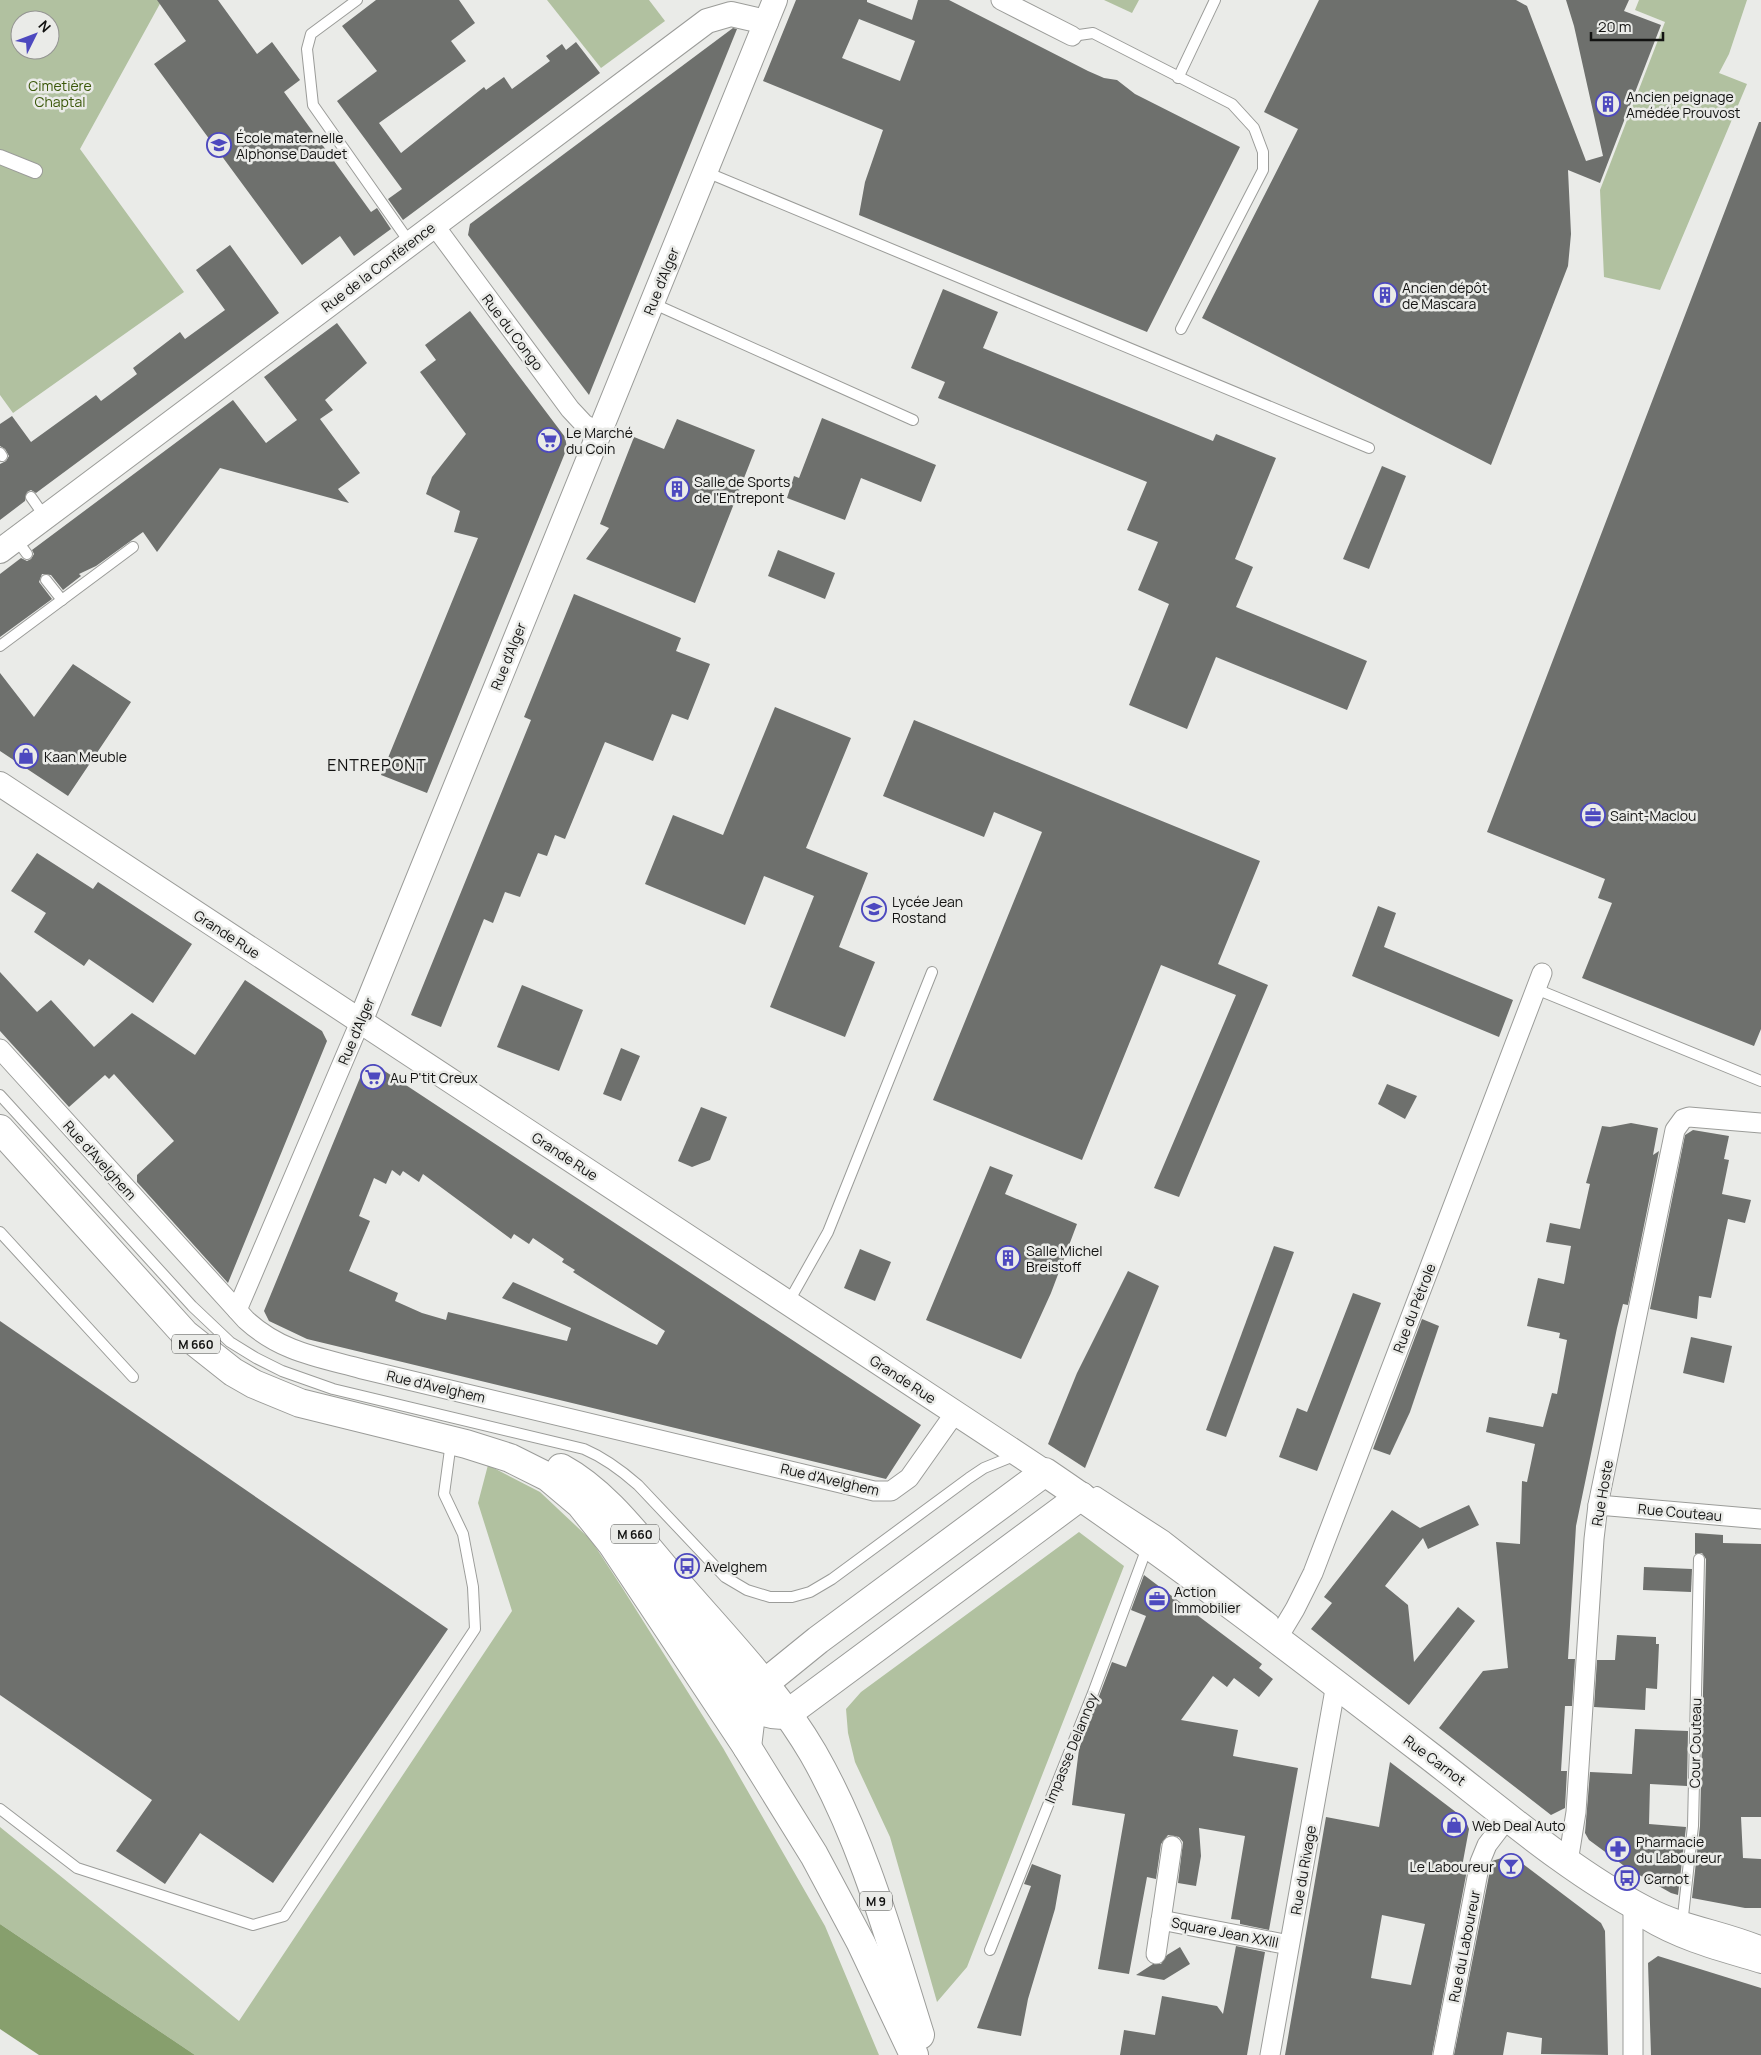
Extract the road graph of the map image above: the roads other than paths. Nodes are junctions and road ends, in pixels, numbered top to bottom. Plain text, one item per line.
1 (357, 0) edge
2 (774, 0) edge
3 (1001, 0) edge
4 (1215, 0) edge
5 (766, 22) junction
6 (1072, 36) joint
7 (1178, 78) junction
8 (0, 157) edge
9 (35, 171) dead end
10 (706, 172) junction
11 (434, 225) junction
12 (410, 243) junction
13 (652, 303) junction
14 (1181, 330) dead end
15 (913, 420) dead end
16 (599, 432) junction
17 (1368, 448) dead end
18 (31, 497) dead end
19 (45, 517) junction
20 (133, 547) dead end
21 (14, 548) edge
22 (46, 580) dead end
23 (62, 600) junction
24 (0, 646) edge
25 (0, 784) edge
26 (932, 972) dead end
27 (1539, 981) joint
28 (360, 1022) junction
29 (0, 1049) edge
30 (1761, 1081) edge
31 (0, 1094) edge
32 (1761, 1123) edge
33 (0, 1128) edge
34 (0, 1232) edge
35 (788, 1303) junction
36 (237, 1310) junction
37 (133, 1378) dead end
38 (955, 1413) junction
39 (458, 1442) junction
40 (1018, 1454) junction
41 (532, 1467) junction
42 (1053, 1471) junction
43 (1083, 1490) junction
44 (1598, 1505) junction
45 (1761, 1518) edge
46 (1139, 1537) junction
47 (1700, 1559) dead end
48 (1280, 1634) junction
49 (1336, 1684) junction
50 (758, 1695) junction
51 (788, 1714) junction
52 (747, 1747) junction
53 (0, 1809) edge
54 (1509, 1816) junction
55 (1172, 1846) dead end
56 (1568, 1862) junction
57 (1633, 1910) junction
58 (1161, 1920) junction
59 (1682, 1926) junction
60 (1289, 1945) junction
61 (990, 1950) dead end
62 (1156, 1954) dead end
63 (1760, 1954) edge
64 (914, 2055) edge
65 (926, 2055) edge
66 (1270, 2055) edge
67 (1443, 2055) edge
68 (1633, 2055) edge

1 - 12 lane
2 - 5 street, Rue d'Alger
3 - 6 street
4 - 7 lane
5 - 10 street, Rue d'Alger
5 - 11 street, Rue de la Conférence
6 - 7 lane
7 - 14 lane
8 - 9 street
10 - 13 street, Rue d'Alger
10 - 17 lane
11 - 12 street, Rue de la Conférence
11 - 16 street, Rue du Congo
12 - 19 street, Rue de la Conférence
13 - 15 lane
13 - 16 street, Rue d'Alger
16 - 28 street, Rue d'Alger
18 - 19 lane
19 - 21 street, Rue de la Conférence
20 - 23 lane
22 - 23 lane
23 - 24 lane
25 - 28 street, Grande Rue
26 - 35 lane
27 - 30 lane
27 - 48 street, Rue du Pétrole
28 - 35 street, Grande Rue
28 - 36 street, Rue d'Alger
29 - 36 street, Rue d'Avelghem
31 - 40 lane
32 - 44 street, Rue Hoste
33 - 39 main road, M 660
34 - 37 lane
35 - 38 street, Grande Rue
36 - 38 street, Rue d'Avelghem
38 - 40 street, Grande Rue
39 - 41 main road, M 660
39 - 50 main road, M 660
39 - 53 lane
40 - 42 street, Grande Rue
41 - 50 main road, M 9
41 - 52 main road, M 660
42 - 43 main road, Grande Rue
42 - 50 main road
43 - 46 main road, Grande Rue
43 - 48 lane
43 - 51 main road
44 - 45 street, Rue Couteau
44 - 56 street, Rue Hoste
46 - 48 main road, Rue Carnot
46 - 61 lane, Impasse Delannoy
47 - 59 lane, Cour Couteau
48 - 49 main road, Rue Carnot
49 - 54 main road, Rue Carnot
49 - 60 street, Rue du Rivage
50 - 51 main road, M 9
50 - 52 main road
51 - 65 main road, M 9
52 - 64 main road, M 9
54 - 56 main road, Rue Carnot
54 - 67 street, Rue du Laboureur
55 - 58 street, Square Jean XXIII
56 - 57 main road, Rue Carnot
57 - 59 main road, Rue Carnot
57 - 63 lane
57 - 68 street
58 - 60 street, Square Jean XXIII
58 - 62 street, Square Jean XXIII
59 - 63 main road, Rue Carnot
60 - 66 street, Rue du Rivage

